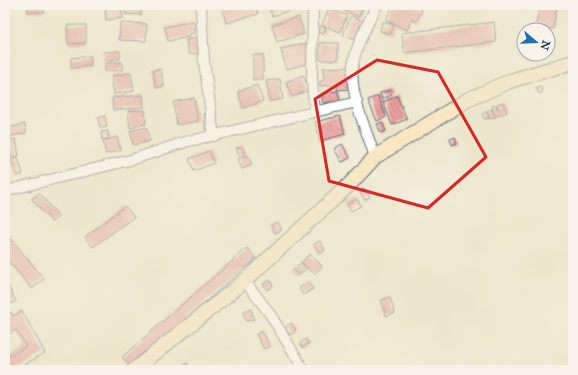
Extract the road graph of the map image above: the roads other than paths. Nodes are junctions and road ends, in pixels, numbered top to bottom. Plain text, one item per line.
1 (201, 5) edge
2 (314, 5) edge
3 (377, 5) edge
4 (573, 62) edge
5 (357, 102) junction
6 (315, 112) junction
7 (214, 136) junction
8 (375, 157) junction
9 (5, 191) edge
10 (245, 280) junction
11 (134, 370) edge
12 (304, 370) edge

1 - 7 street
2 - 6 street
3 - 5 street
4 - 8 main road
5 - 6 street
5 - 8 street
6 - 7 street
7 - 9 street
8 - 10 main road
10 - 11 main road
10 - 12 street

